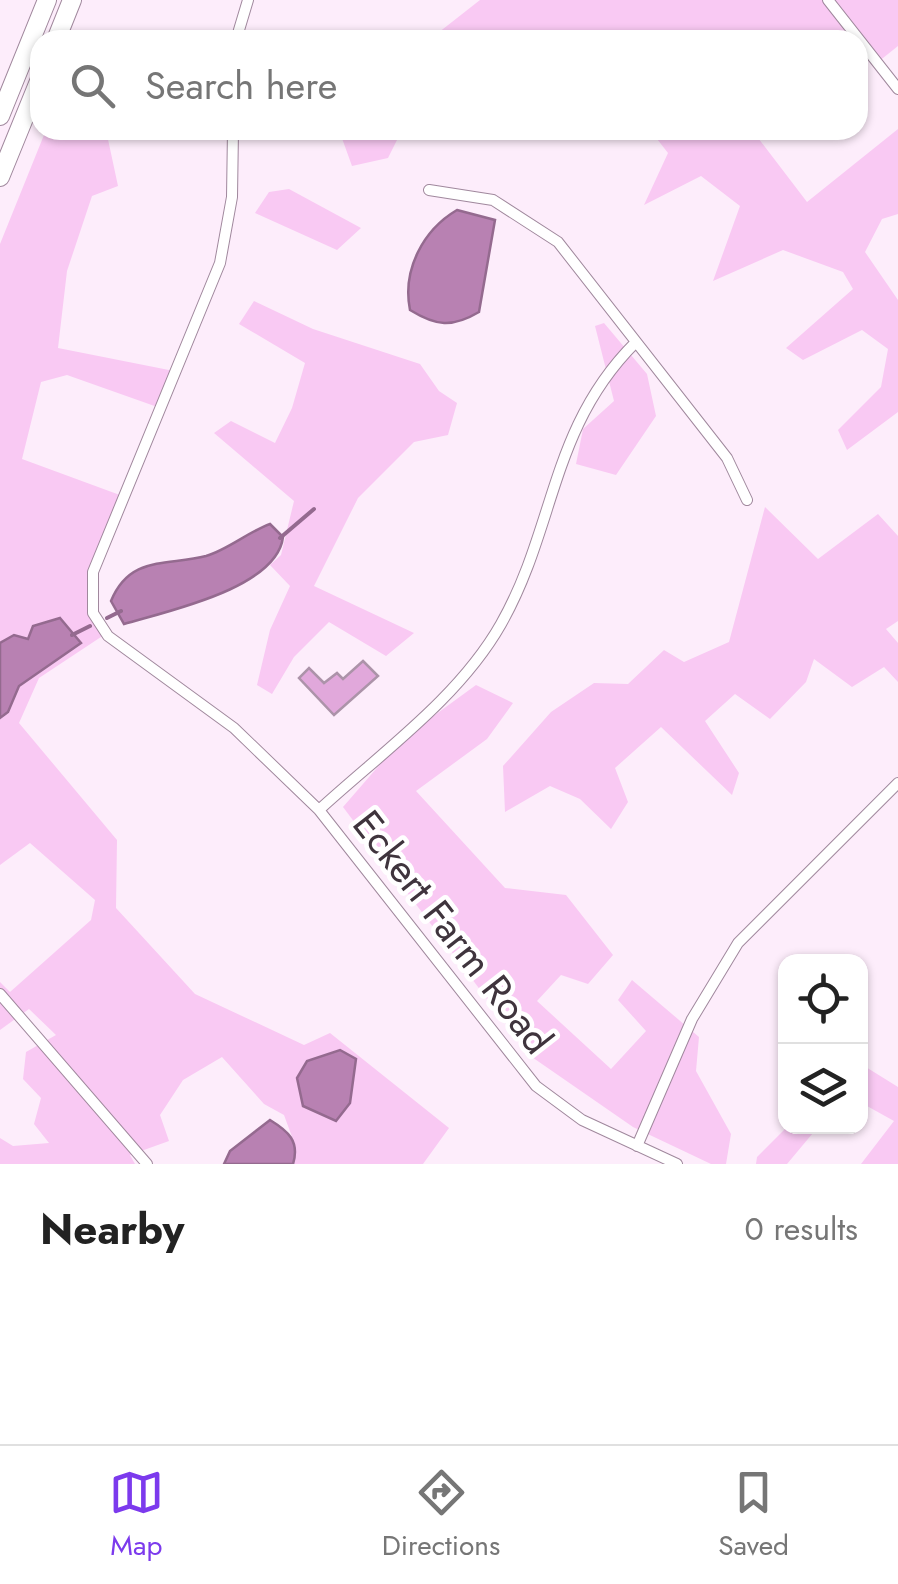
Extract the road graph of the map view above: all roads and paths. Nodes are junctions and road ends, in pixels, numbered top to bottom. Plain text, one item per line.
1 (47, 0) edge
2 (72, 0) edge
3 (248, 0) edge
4 (828, 0) edge
5 (35, 30) edge
6 (60, 30) edge
7 (239, 30) edge
8 (852, 30) edge
9 (30, 42) edge
10 (868, 51) edge
11 (898, 89) edge
12 (30, 104) edge
13 (0, 116) edge
14 (233, 140) edge
15 (0, 178) edge
16 (430, 190) dead end
17 (635, 343) junction
18 (748, 500) dead end
19 (898, 782) edge
20 (319, 810) junction
21 (0, 994) edge
22 (638, 1146) junction
23 (146, 1164) edge
24 (677, 1164) edge

1 - 5 highway
2 - 6 highway
3 - 7 street
4 - 8 street
9 - 13 highway
10 - 11 street
12 - 15 highway
14 - 20 street, Eckert Farm Road
16 - 17 street
17 - 18 street
17 - 20 street
19 - 22 street
20 - 22 street, Eckert Farm Road
21 - 23 street
22 - 24 street, Eckert Farm Road

